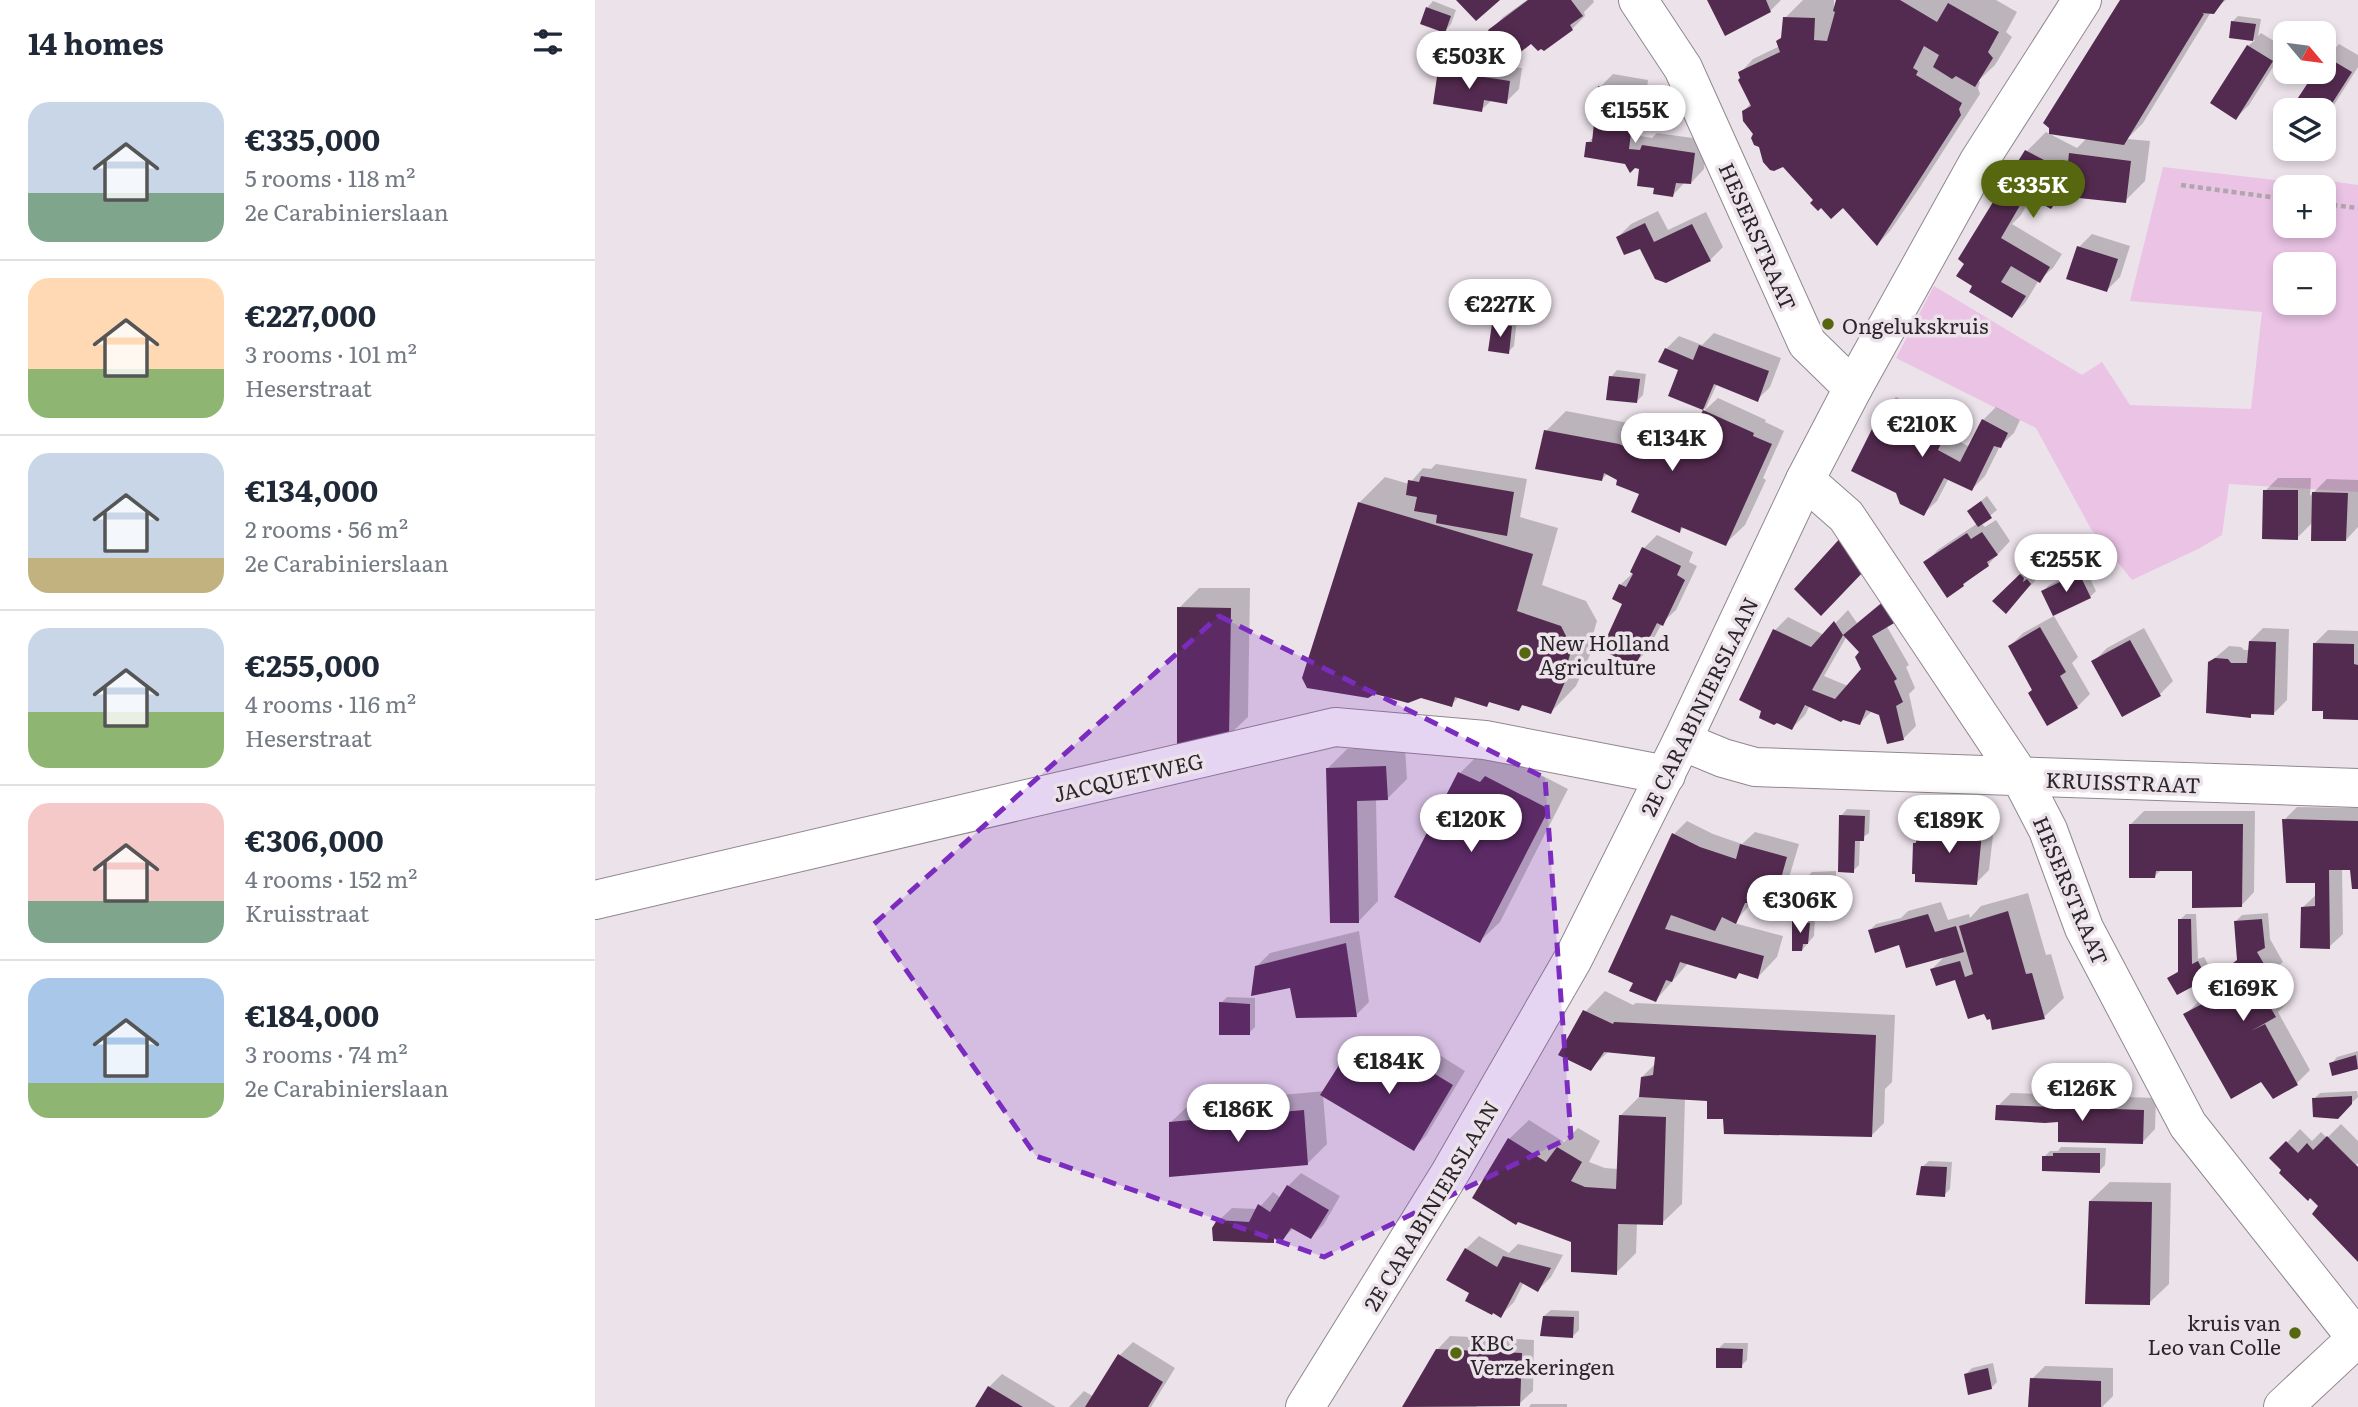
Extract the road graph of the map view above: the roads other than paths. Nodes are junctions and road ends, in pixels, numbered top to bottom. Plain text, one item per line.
1 (1638, 0) edge
2 (2082, 0) edge
3 (1853, 388) junction
4 (1805, 481) junction
5 (1682, 741) junction
6 (1666, 775) junction
7 (2021, 778) junction
8 (2358, 788) edge
9 (595, 900) edge
10 (2358, 1338) edge
11 (1305, 1407) edge
12 (2283, 1407) edge

1 - 3 street, HESERSTRAAT
2 - 3 street, 2E CARABINIERSLAAN
3 - 4 street, 2E CARABINIERSLAAN
4 - 5 street, 2E CARABINIERSLAAN
4 - 7 street, HESERSTRAAT
5 - 6 street, 2E CARABINIERSLAAN
5 - 7 street, KRUISSTRAAT
6 - 9 street, JACQUETWEG
6 - 11 street, 2E CARABINIERSLAAN
7 - 8 street, KRUISSTRAAT
7 - 10 street, HESERSTRAAT
10 - 12 street

